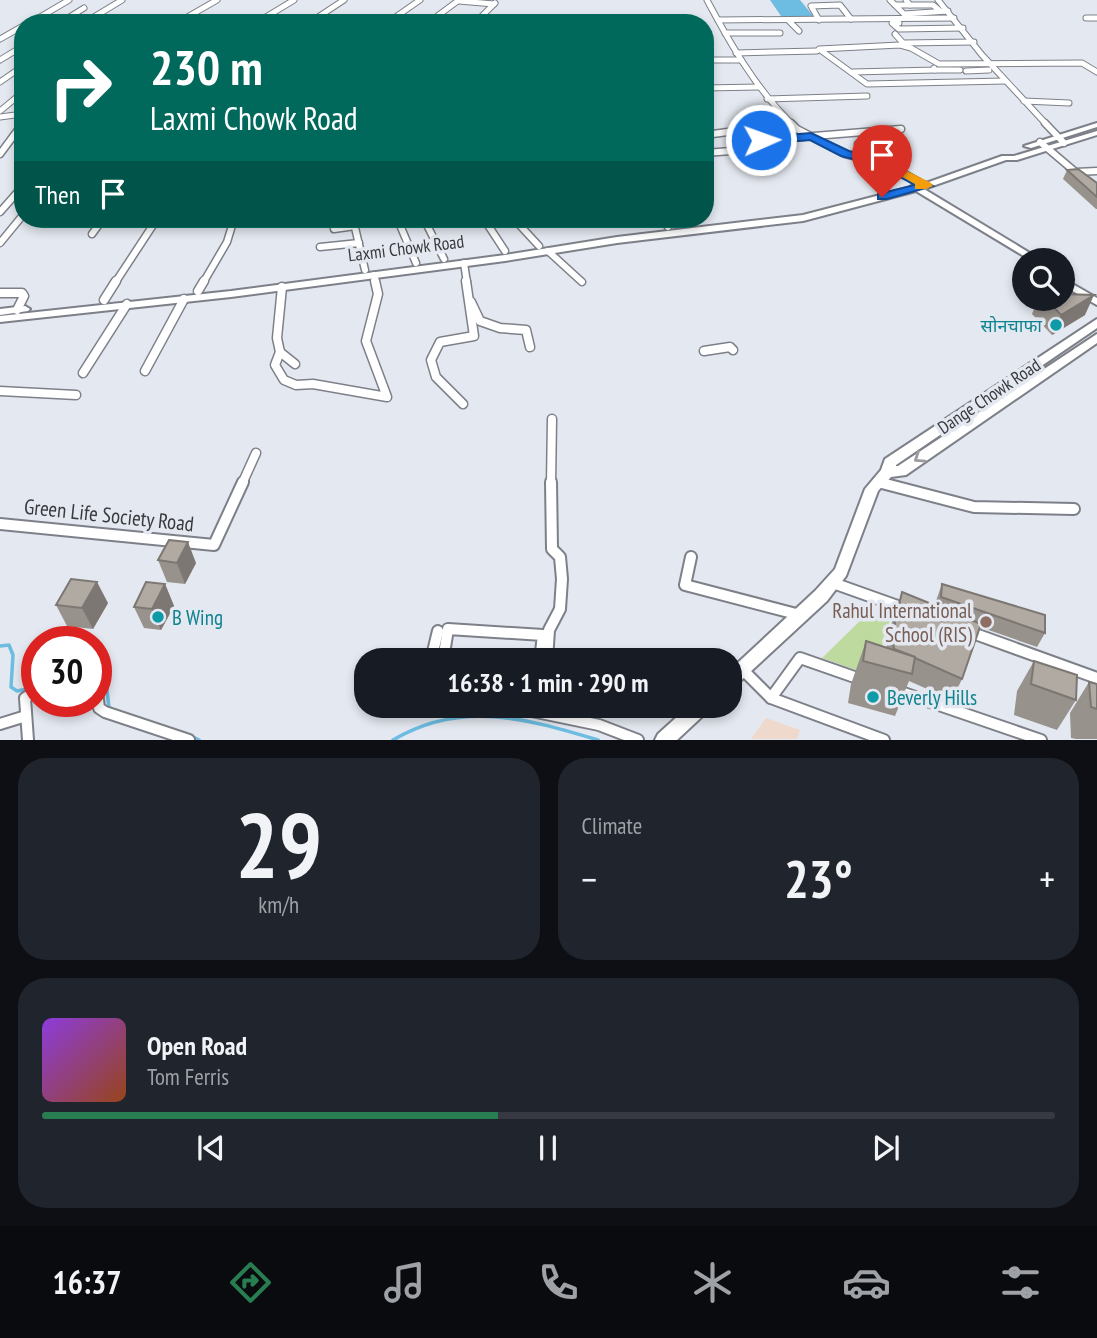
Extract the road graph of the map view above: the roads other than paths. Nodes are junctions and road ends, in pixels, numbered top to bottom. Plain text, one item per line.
1 (69, 0) edge
2 (122, 0) edge
3 (217, 0) edge
4 (294, 0) edge
5 (344, 0) edge
6 (420, 0) edge
7 (706, 0) edge
8 (890, 0) edge
9 (906, 0) edge
10 (938, 0) edge
11 (457, 1) edge
12 (496, 2) edge
13 (895, 5) junction
14 (910, 5) junction
15 (84, 8) dead end
16 (940, 11) junction
17 (948, 11) junction
18 (45, 14) edge
19 (74, 14) edge
20 (99, 14) edge
21 (193, 14) edge
22 (271, 14) edge
23 (323, 14) edge
24 (400, 14) edge
25 (440, 14) edge
26 (1086, 18) dead end
27 (1097, 18) edge
28 (851, 19) junction
29 (718, 20) junction
30 (788, 20) junction
31 (819, 20) junction
32 (955, 20) junction
33 (895, 23) junction
34 (900, 27) dead end
35 (963, 28) junction
36 (799, 32) dead end
37 (725, 33) junction
38 (780, 33) dead end
39 (895, 34) dead end
40 (974, 42) junction
41 (817, 51) dead end
42 (736, 53) junction
43 (714, 61) edge
44 (741, 61) junction
45 (989, 67) junction
46 (963, 68) junction
47 (934, 69) junction
48 (1096, 70) edge
49 (1005, 80) junction
50 (975, 81) junction
51 (758, 86) junction
52 (714, 88) edge
53 (867, 96) dead end
54 (14, 99) edge
55 (767, 99) junction
56 (1024, 101) junction
57 (1069, 103) dead end
58 (0, 111) edge
59 (790, 124) junction
60 (1097, 125) edge
61 (750, 129) junction
62 (901, 129) dead end
63 (714, 133) edge
64 (1097, 133) edge
65 (14, 136) edge
66 (811, 136) junction
67 (1057, 136) junction
68 (1040, 142) junction
69 (1064, 143) junction
70 (858, 144) dead end
71 (1048, 147) junction
72 (763, 149) dead end
73 (714, 152) edge
74 (0, 154) edge
75 (1004, 158) junction
76 (870, 159) junction
77 (1097, 171) edge
78 (1076, 172) junction
79 (1084, 179) edge
80 (913, 185) junction
81 (14, 196) edge
82 (0, 212) edge
83 (714, 219) edge
84 (14, 226) edge
85 (96, 228) edge
86 (151, 228) edge
87 (231, 228) edge
88 (355, 228) edge
89 (401, 228) edge
90 (428, 228) edge
91 (490, 228) edge
92 (521, 228) edge
93 (641, 228) edge
94 (92, 234) dead end
95 (0, 243) edge
96 (359, 243) junction
97 (320, 247) dead end
98 (1017, 248) edge
99 (538, 249) junction
100 (1012, 250) edge
101 (505, 251) junction
102 (444, 259) junction
103 (416, 263) junction
104 (464, 263) junction
105 (368, 274) junction
106 (582, 282) dead end
107 (1075, 282) edge
108 (282, 287) junction
109 (1075, 289) edge
110 (0, 293) edge
111 (200, 293) junction
112 (1097, 295) edge
113 (184, 299) junction
114 (104, 300) junction
115 (471, 302) junction
116 (1097, 302) edge
117 (127, 304) junction
118 (17, 310) junction
119 (0, 312) edge
120 (0, 319) edge
121 (1097, 323) edge
122 (1097, 338) edge
123 (530, 346) dead end
124 (704, 351) dead end
125 (733, 351) dead end
126 (280, 352) junction
127 (295, 364) dead end
128 (145, 371) dead end
129 (83, 373) dead end
130 (0, 390) edge
131 (76, 395) dead end
132 (463, 404) dead end
133 (988, 404) junction
134 (552, 419) dead end
135 (256, 453) dead end
136 (882, 477) junction
137 (1074, 509) dead end
138 (0, 524) edge
139 (691, 557) dead end
140 (833, 583) junction
141 (800, 615) junction
142 (921, 615) edge
143 (958, 628) edge
144 (439, 631) dead end
145 (434, 648) edge
146 (445, 648) edge
147 (541, 648) edge
148 (548, 648) edge
149 (742, 668) edge
150 (742, 678) edge
151 (1097, 678) edge
152 (874, 683) edge
153 (886, 687) edge
154 (771, 698) junction
155 (112, 714) edge
156 (23, 717) edge
157 (26, 717) edge
158 (573, 718) edge
159 (688, 718) edge
160 (0, 724) edge
161 (28, 740) edge
162 (189, 740) edge
163 (638, 740) edge
164 (664, 740) edge
165 (884, 740) edge
166 (1041, 740) edge

1 - 18 street
2 - 20 street
3 - 21 street
4 - 22 street
5 - 23 street
6 - 24 street
7 - 29 street
8 - 13 street
9 - 14 street
10 - 17 street
11 - 12 street
11 - 25 street
13 - 14 street
13 - 16 street
14 - 16 street
15 - 19 street
16 - 17 street
17 - 32 street
26 - 27 street
28 - 31 street
28 - 31 street
28 - 32 street
29 - 30 street
29 - 37 street
30 - 31 street
30 - 36 street
32 - 33 street
32 - 35 street
33 - 34 street
33 - 35 street
35 - 40 street
37 - 38 street
37 - 42 street
39 - 40 street
40 - 45 street
41 - 42 street
42 - 44 street
43 - 44 street
44 - 51 street
45 - 46 street
45 - 46 street
45 - 48 street
45 - 49 street
46 - 47 street
46 - 50 street
46 - 50 street
47 - 47 street
49 - 50 street
49 - 56 street
51 - 52 street
51 - 55 street
53 - 55 street
54 - 58 street
55 - 59 street
56 - 57 street
56 - 67 street
59 - 61 street
59 - 66 street
60 - 67 main road
61 - 63 street
61 - 73 street
62 - 66 street
64 - 69 main road
65 - 74 street
66 - 72 street
66 - 76 street
67 - 68 main road
67 - 69 street
68 - 71 street
68 - 75 main road
69 - 71 main road
70 - 76 street
71 - 75 main road
71 - 78 street
75 - 80 main road
76 - 80 street
77 - 78 street
78 - 79 street
80 - 83 main road, Laxmi Chowk Road
80 - 98 main road
80 - 99 main road, Laxmi Chowk Road
80 - 100 main road
81 - 82 street
84 - 95 street
85 - 94 street
86 - 114 street
87 - 111 street
88 - 96 street
89 - 103 street
90 - 102 street
91 - 101 street
92 - 99 street
93 - 99 main road, Laxmi Chowk Road
96 - 97 street
96 - 105 street
99 - 101 main road, Laxmi Chowk Road
99 - 104 main road, Laxmi Chowk Road
99 - 106 street
101 - 102 main road, Laxmi Chowk Road
102 - 103 main road, Laxmi Chowk Road
103 - 105 main road, Laxmi Chowk Road
104 - 105 main road, Laxmi Chowk Road
104 - 115 street
105 - 108 main road, Laxmi Chowk Road
105 - 111 main road, Laxmi Chowk Road
105 - 126 street
107 - 112 main road
108 - 111 main road, Laxmi Chowk Road
108 - 126 street
109 - 116 main road
110 - 118 street
111 - 113 main road, Laxmi Chowk Road
111 - 114 main road, Laxmi Chowk Road
113 - 117 main road, Laxmi Chowk Road
113 - 128 street
114 - 118 main road, Laxmi Chowk Road
115 - 123 street
115 - 132 street
117 - 120 main road, Laxmi Chowk Road
117 - 129 street
118 - 119 main road, Laxmi Chowk Road
121 - 133 main road, Dange Chowk Road
122 - 133 main road, Dange Chowk Road
124 - 125 street
126 - 127 street
130 - 131 street
133 - 136 main road, Dange Chowk Road
134 - 148 street
135 - 138 street, Green Life Society Road
136 - 137 street
136 - 140 main road
139 - 141 street
140 - 141 main road
140 - 142 street
141 - 149 main road
143 - 151 street
144 - 145 street
146 - 147 street
150 - 154 street
152 - 154 street
153 - 166 street
154 - 165 street
155 - 162 street
156 - 160 street
157 - 161 street
158 - 163 street
159 - 164 main road

